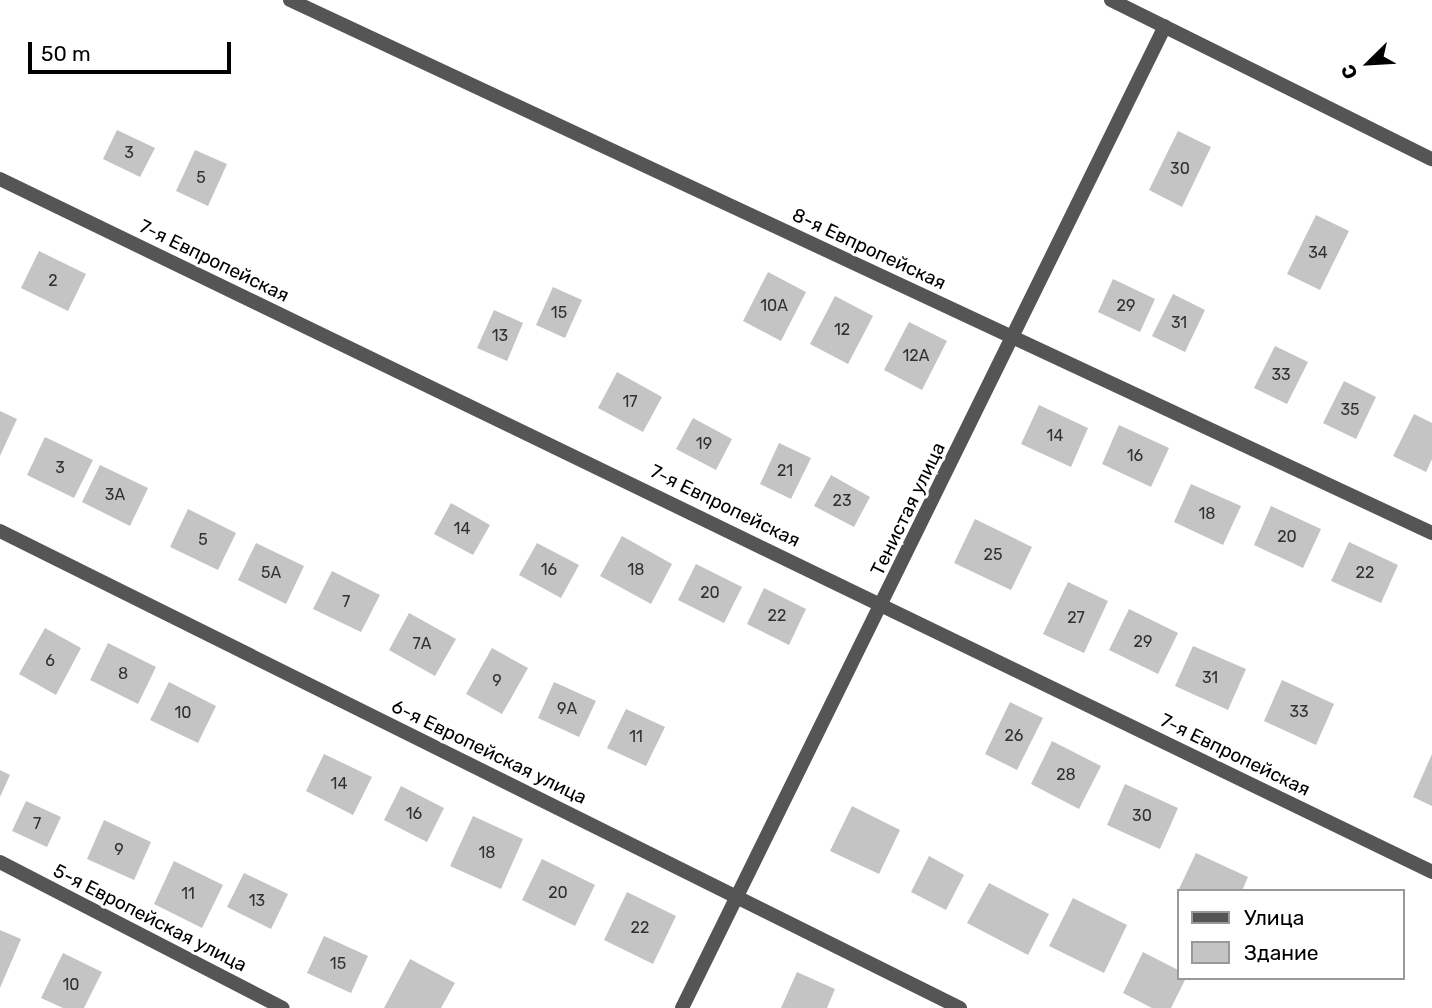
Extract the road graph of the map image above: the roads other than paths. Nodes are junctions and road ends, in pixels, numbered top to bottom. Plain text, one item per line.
1 (290, 0) edge
2 (1111, 0) edge
3 (1166, 26) junction
4 (1432, 159) edge
5 (0, 179) edge
6 (1012, 337) junction
7 (0, 531) edge
8 (1432, 533) edge
9 (883, 604) junction
10 (0, 863) edge
11 (1432, 872) edge
12 (737, 897) junction
13 (283, 1008) edge
14 (682, 1008) edge
15 (960, 1008) edge

1 - 6 street, 8-я Евпропейская
2 - 3 street
3 - 4 street
3 - 6 street, Тенистая улица
5 - 9 street, 7-я Евпропейская
6 - 8 street, 8-я Евпропейская
6 - 9 street, Тенистая улица
7 - 12 street, 6-я Европейская улица
9 - 11 street, 7-я Евпропейская
9 - 12 street, Тенистая улица
10 - 13 street, 5-я Европейская улица
12 - 14 street, Тенистая улица
12 - 15 street, 6-я Европейская улица

